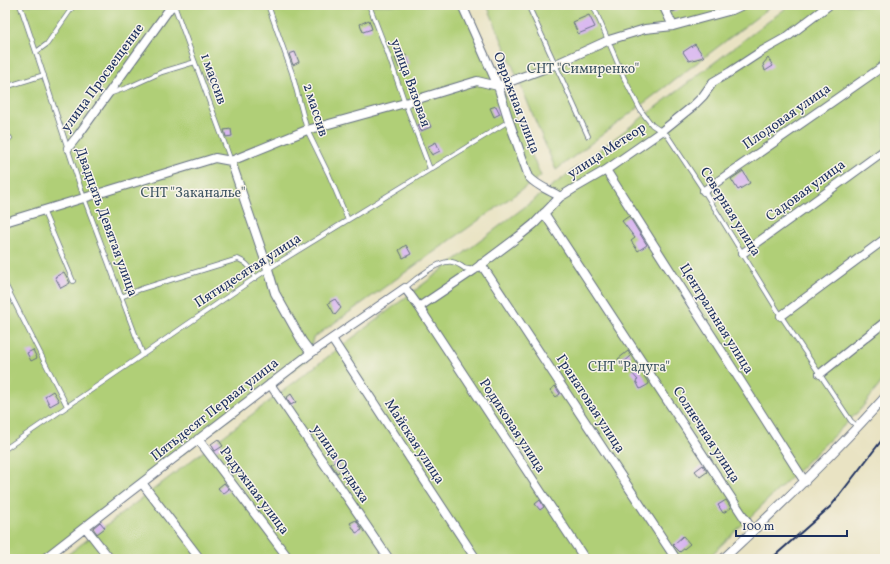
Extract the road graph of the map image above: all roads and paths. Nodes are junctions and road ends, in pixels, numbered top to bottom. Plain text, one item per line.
1 (20, 5) edge
2 (74, 5) edge
3 (174, 5) edge
4 (268, 5) edge
5 (369, 5) edge
6 (462, 5) edge
7 (528, 5) edge
8 (593, 5) edge
9 (663, 5) edge
10 (743, 5) edge
11 (829, 5) edge
12 (730, 7) edge
13 (672, 26) junction
14 (609, 40) junction
15 (36, 52) junction
16 (195, 62) junction
17 (554, 64) junction
18 (885, 65) edge
19 (44, 75) junction
20 (498, 86) junction
21 (5, 87) edge
22 (107, 95) junction
23 (404, 103) junction
24 (509, 121) junction
25 (307, 130) junction
26 (662, 131) junction
27 (588, 136) dead end
28 (10, 138) dead end
29 (5, 139) edge
30 (68, 148) junction
31 (885, 150) edge
32 (231, 161) junction
33 (430, 169) junction
34 (606, 170) junction
35 (704, 191) junction
36 (84, 198) junction
37 (560, 198) junction
38 (43, 210) junction
39 (544, 213) junction
40 (348, 220) junction
41 (5, 222) edge
42 (885, 239) edge
43 (743, 253) junction
44 (481, 264) junction
45 (268, 269) junction
46 (474, 270) junction
47 (255, 279) junction
48 (73, 281) dead end
49 (5, 284) edge
50 (405, 288) junction
51 (121, 297) junction
52 (419, 307) junction
53 (781, 316) junction
54 (885, 322) edge
55 (332, 339) junction
56 (311, 353) junction
57 (143, 355) junction
58 (820, 374) junction
59 (270, 384) junction
60 (885, 397) edge
61 (67, 406) junction
62 (858, 427) junction
63 (198, 439) junction
64 (5, 449) edge
65 (805, 482) junction
66 (142, 483) junction
67 (85, 527) junction
68 (753, 531) junction
69 (44, 559) edge
70 (110, 559) edge
71 (200, 559) edge
72 (289, 559) edge
73 (389, 559) edge
74 (476, 559) edge
75 (585, 559) edge
76 (676, 559) edge
77 (723, 559) edge

1 - 15 lane, Двадцать Девятая улица
2 - 15 lane
3 - 16 lane, 1 массив
3 - 22 street, улица Просвещение
4 - 25 lane, 2 массив
5 - 23 lane, улица Вязовая
6 - 20 street, Овражная улица
7 - 17 lane
8 - 14 lane, Северная улица
9 - 13 street
10 - 12 street
11 - 26 street, улица Метеор
12 - 13 street
13 - 14 street
14 - 17 street
14 - 26 lane, Северная улица
15 - 19 lane, Двадцать Девятая улица
16 - 22 lane
16 - 32 lane, 1 массив
17 - 20 street
17 - 27 lane
18 - 35 street, Плодовая улица
19 - 21 lane
19 - 30 lane, Двадцать Девятая улица
20 - 23 street
20 - 24 street, Овражная улица
22 - 30 street, улица Просвещение
23 - 25 street
23 - 33 lane, улица Вязовая
24 - 33 lane, Пятидесятая улица
24 - 37 street, Овражная улица
25 - 32 street
25 - 40 lane, 2 массив
26 - 34 street, улица Метеор
26 - 35 lane, Северная улица
28 - 29 lane
30 - 36 lane, Двадцать Девятая улица
31 - 43 street, Садовая улица
32 - 36 street
32 - 45 street
33 - 40 lane, Пятидесятая улица
34 - 37 street, улица Метеор
34 - 65 street, Центральная улица
35 - 43 lane, Северная улица
36 - 38 street
36 - 51 lane, Двадцать Девятая улица
37 - 39 street, улица Метеор
38 - 41 street
38 - 48 lane
39 - 44 street, улица Метеор
39 - 68 street, Солнечная улица
40 - 45 lane, Пятидесятая улица
42 - 53 street
43 - 53 lane, Северная улица
44 - 46 street, улица Метеор
44 - 76 street, Гранатовая улица
45 - 47 lane, Пятидесятая улица
45 - 56 street
46 - 50 lane
46 - 52 street, улица Метеор
47 - 51 lane
47 - 57 lane, Пятидесятая улица
49 - 61 lane
50 - 52 street
50 - 55 street, Пятьдесят Первая улица
51 - 57 lane, Двадцать Девятая улица
52 - 75 street, Родиковая улица
53 - 58 lane, Северная улица
54 - 58 street
55 - 56 street, Пятьдесят Первая улица
55 - 74 street, Майская улица
56 - 59 street, Пятьдесят Первая улица
57 - 61 lane, Пятидесятая улица
58 - 62 lane, Северная улица
59 - 63 street, Пятьдесят Первая улица
59 - 73 street, улица Отдыха
60 - 62 street
61 - 64 lane, Пятидесятая улица
62 - 65 street
63 - 66 street, Пятьдесят Первая улица
63 - 72 street, Радужная улица
65 - 68 street
66 - 67 street, Пятьдесят Первая улица
66 - 71 street
67 - 69 street, Пятьдесят Первая улица
67 - 70 street
68 - 77 street

